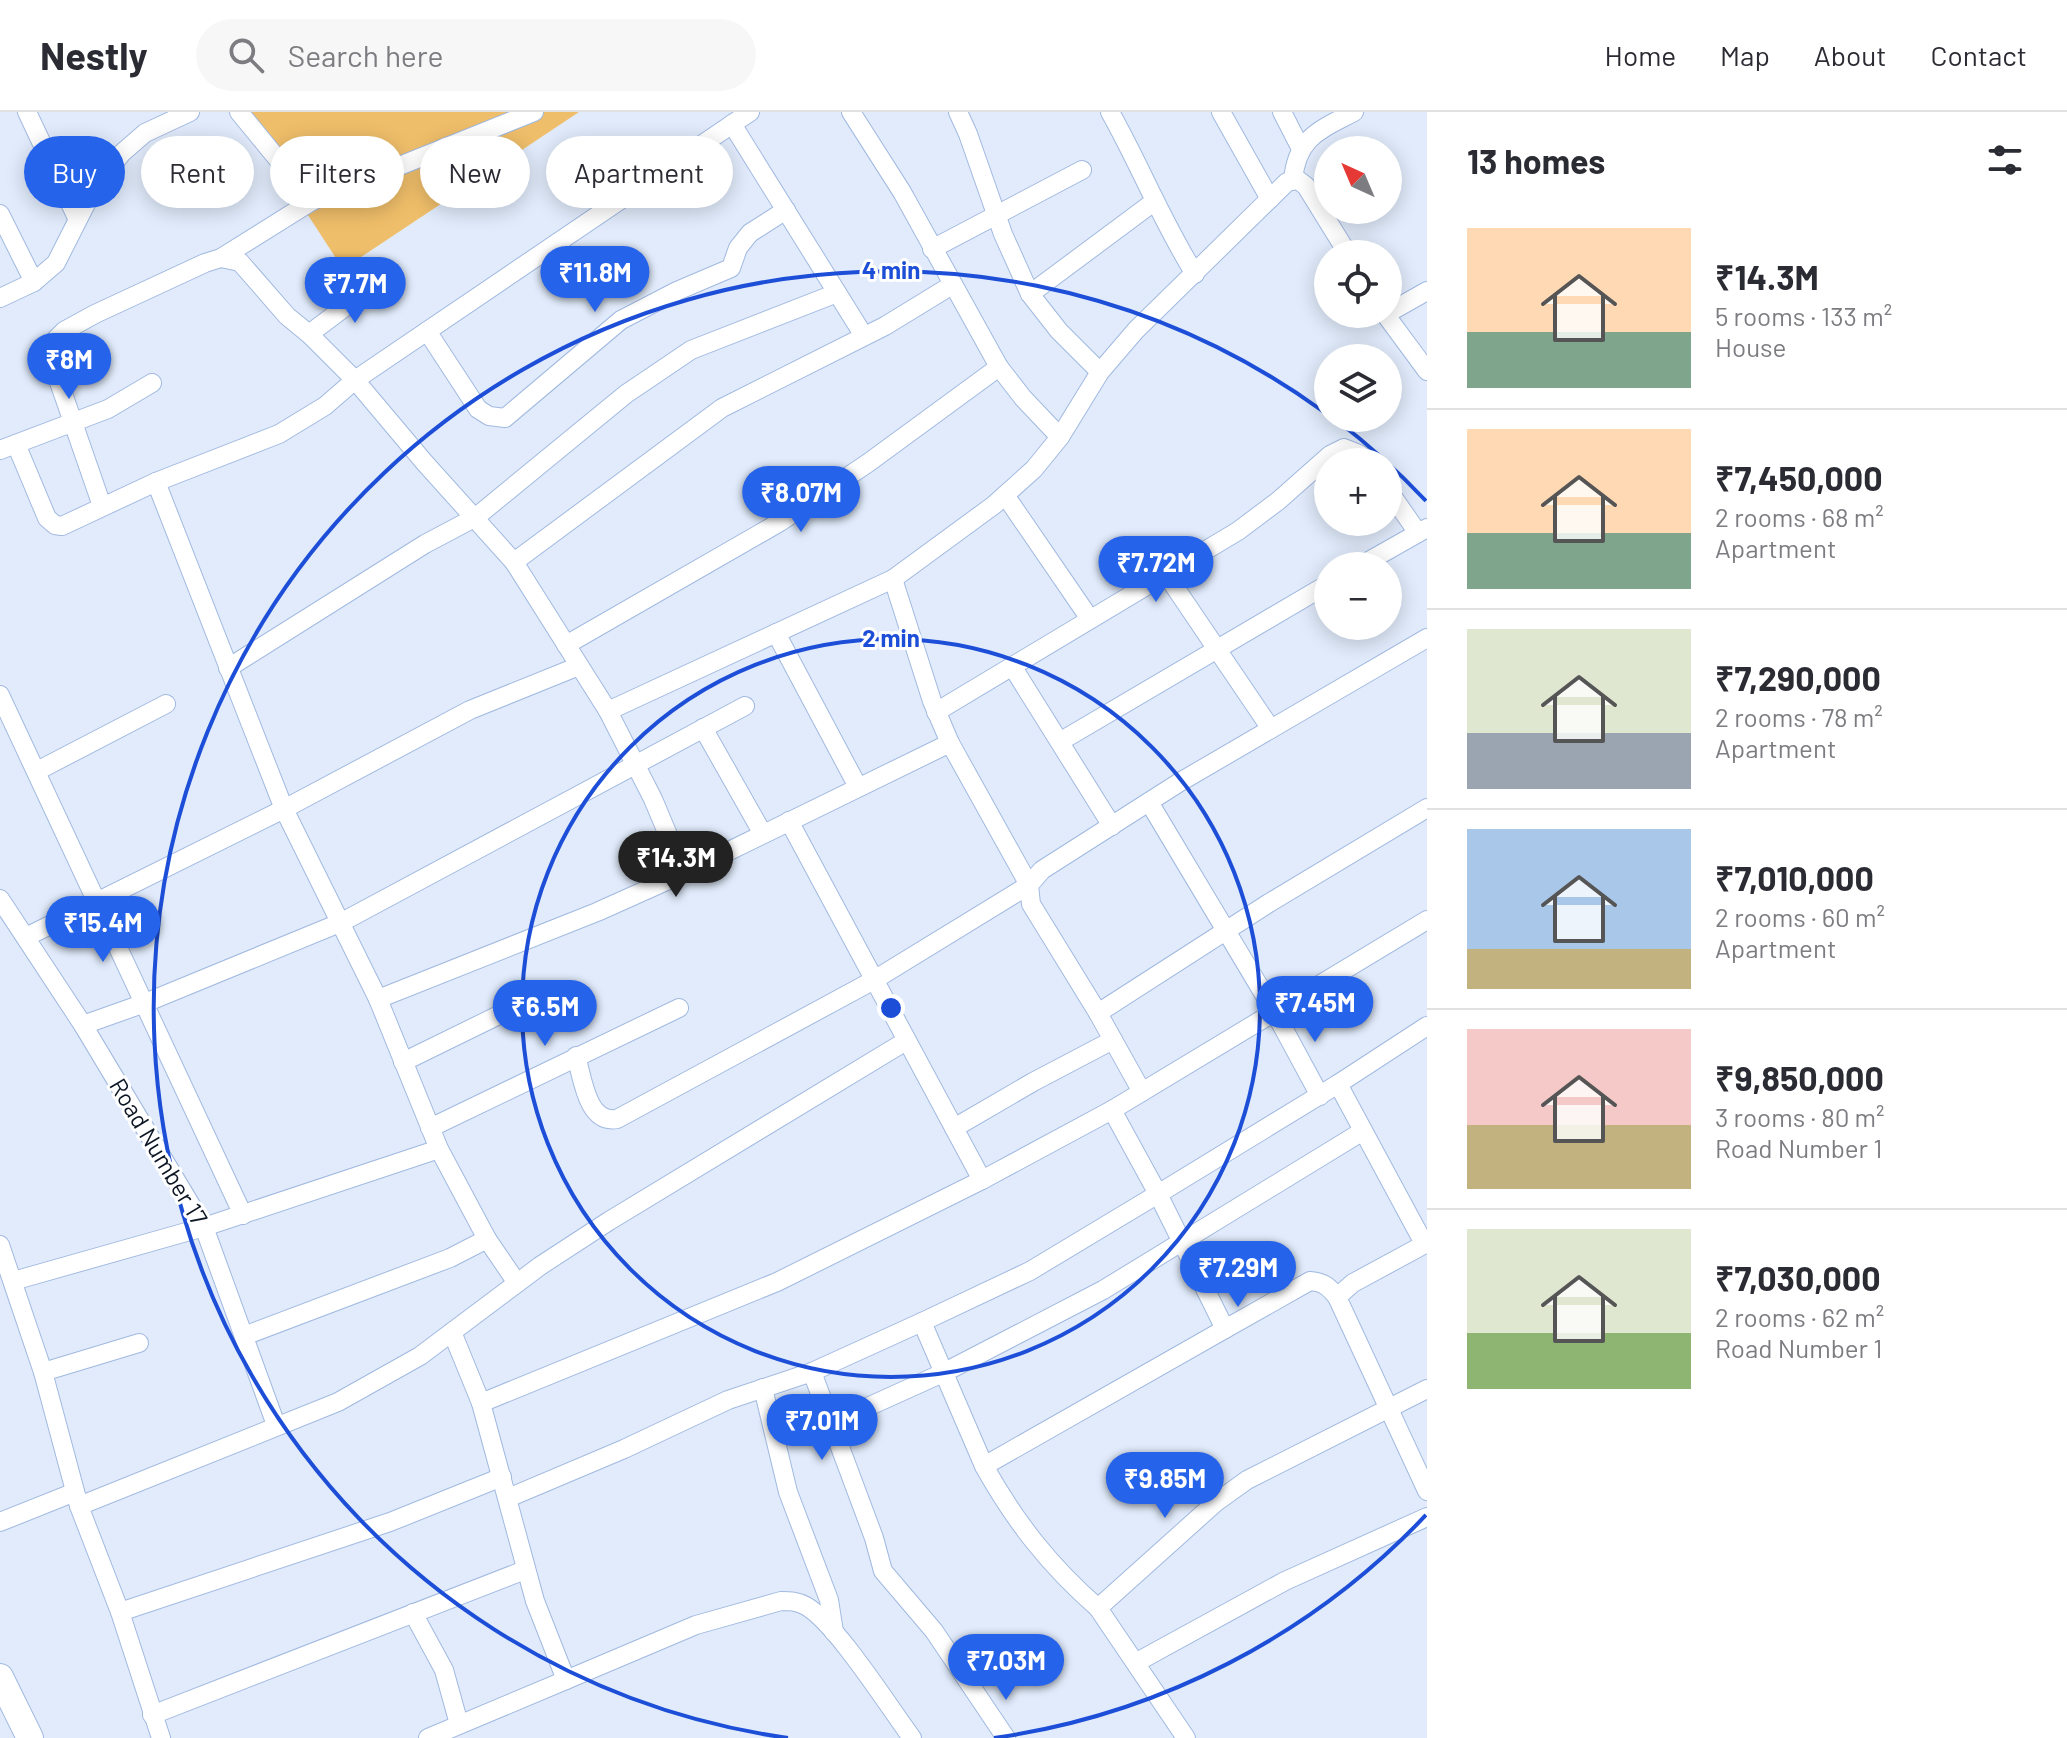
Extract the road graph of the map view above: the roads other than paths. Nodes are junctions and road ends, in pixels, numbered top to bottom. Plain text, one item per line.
1 (27, 112) edge
2 (190, 112) edge
3 (239, 112) edge
4 (534, 112) edge
5 (750, 112) edge
6 (851, 112) edge
7 (1110, 112) edge
8 (1221, 112) edge
9 (1282, 112) edge
10 (1354, 112) edge
11 (964, 114) edge
12 (732, 124) junction
13 (1301, 149) junction
14 (270, 150) edge
15 (404, 164) edge
16 (1082, 170) dead end
17 (1293, 180) junction
18 (1270, 199) junction
19 (1155, 201) junction
20 (301, 208) edge
21 (786, 210) junction
22 (996, 213) junction
23 (0, 214) edge
24 (77, 218) junction
25 (1339, 240) edge
26 (932, 249) junction
27 (221, 258) junction
28 (1195, 274) junction
29 (34, 282) junction
30 (377, 283) dead end
31 (952, 285) junction
32 (1427, 291) edge
33 (837, 293) junction
34 (1030, 294) junction
35 (0, 298) edge
36 (1402, 305) edge
37 (1396, 328) edge
38 (427, 331) junction
39 (309, 334) junction
40 (864, 336) junction
41 (999, 367) junction
42 (1427, 371) edge
43 (1100, 372) junction
44 (355, 380) junction
45 (152, 383) dead end
46 (73, 422) junction
47 (1060, 437) junction
48 (8, 447) edge
49 (1314, 469) edge
50 (156, 482) junction
51 (1005, 495) junction
52 (102, 506) junction
53 (1402, 506) edge
54 (476, 517) junction
55 (1422, 530) edge
56 (1384, 552) edge
57 (514, 562) junction
58 (1166, 574) junction
59 (893, 579) junction
60 (1314, 592) edge
61 (1090, 619) junction
62 (776, 633) junction
63 (1427, 638) edge
64 (566, 645) junction
65 (1215, 648) junction
66 (579, 666) junction
67 (1012, 666) junction
68 (228, 668) junction
69 (0, 695) edge
70 (166, 704) dead end
71 (745, 706) dead end
72 (608, 711) junction
73 (936, 712) junction
74 (703, 728) junction
75 (1271, 729) junction
76 (1061, 741) junction
77 (950, 743) junction
78 (637, 764) junction
79 (37, 771) junction
80 (858, 787) junction
81 (1149, 802) junction
82 (1427, 808) edge
83 (284, 809) junction
84 (789, 821) junction
85 (1112, 826) junction
86 (763, 834) junction
87 (684, 873) junction
88 (1029, 885) junction
89 (0, 899) edge
90 (98, 902) junction
91 (1427, 920) edge
92 (342, 922) junction
93 (1225, 931) junction
94 (26, 937) junction
95 (874, 980) junction
96 (550, 990) dead end
97 (378, 999) junction
98 (145, 1003) junction
99 (679, 1008) dead end
100 (1098, 1013) junction
101 (1274, 1013) junction
102 (83, 1025) junction
103 (1427, 1026) edge
104 (1113, 1040) junction
105 (906, 1041) junction
106 (576, 1056) junction
107 (403, 1062) junction
108 (1338, 1084) junction
109 (1142, 1092) junction
110 (1320, 1096) junction
111 (1112, 1110) junction
112 (430, 1128) junction
113 (954, 1128) junction
114 (1363, 1131) junction
115 (439, 1149) junction
116 (982, 1180) junction
117 (1158, 1194) junction
118 (243, 1215) junction
119 (204, 1227) junction
120 (487, 1239) junction
121 (1182, 1242) junction
122 (1427, 1242) edge
123 (0, 1245) edge
124 (13, 1281) junction
125 (517, 1283) junction
126 (1337, 1297) junction
127 (922, 1322) junction
128 (1225, 1329) junction
129 (452, 1332) junction
130 (244, 1336) junction
131 (139, 1343) dead end
132 (43, 1372) junction
133 (812, 1372) junction
134 (945, 1372) junction
135 (763, 1388) junction
136 (1427, 1389) edge
137 (481, 1403) junction
138 (1390, 1409) junction
139 (830, 1424) junction
140 (276, 1425) junction
141 (984, 1466) junction
142 (502, 1477) junction
143 (1427, 1491) edge
144 (508, 1498) junction
145 (77, 1499) junction
146 (1427, 1517) edge
147 (0, 1522) edge
148 (525, 1570) junction
149 (1098, 1608) junction
150 (120, 1612) junction
151 (413, 1613) junction
152 (834, 1632) junction
153 (1137, 1662) junction
154 (0, 1677) edge
155 (566, 1680) junction
156 (152, 1715) junction
157 (464, 1722) junction
158 (30, 1738) edge
159 (161, 1738) edge
160 (428, 1738) edge
161 (476, 1738) edge
162 (912, 1738) edge
163 (1006, 1738) edge
164 (1186, 1738) edge

1 - 24 street
2 - 24 street
3 - 14 street
4 - 15 street
5 - 12 street
6 - 26 street
7 - 19 street
8 - 18 street
9 - 13 street
10 - 13 street
11 - 22 street
12 - 21 street
12 - 38 street
13 - 17 street
16 - 22 street
17 - 18 street
17 - 25 street
18 - 28 street
19 - 28 street
19 - 34 street
20 - 27 street
21 - 33 street
21 - 38 street
22 - 26 street
22 - 34 street
23 - 29 street
24 - 29 street
26 - 31 street
27 - 39 street
27 - 46 street
28 - 43 street
29 - 35 street
30 - 39 street
31 - 40 street
31 - 41 street
32 - 36 street
33 - 40 street
33 - 54 street
34 - 43 street
37 - 42 street
38 - 44 street
39 - 44 street
40 - 57 street
41 - 47 street
41 - 64 street
43 - 47 street
44 - 50 street
44 - 54 street
45 - 46 street
46 - 48 street
46 - 52 street
47 - 51 street
48 - 52 street
49 - 58 street
50 - 52 street
50 - 68 street
51 - 59 street
51 - 61 street
53 - 55 street
54 - 57 street
54 - 68 street
55 - 56 street
57 - 64 street
58 - 61 street
58 - 65 street
59 - 62 street
59 - 73 street
60 - 65 street
61 - 67 street
62 - 72 street
62 - 80 street
63 - 75 street
64 - 66 street
65 - 75 street
65 - 76 street
66 - 72 street
66 - 83 street
67 - 73 street
67 - 76 street
68 - 83 street
69 - 79 street
70 - 79 street
71 - 74 street
72 - 78 street
73 - 77 street
74 - 78 street
74 - 86 street
75 - 81 street
76 - 85 street
77 - 80 street
77 - 88 street
78 - 87 street
78 - 92 street
79 - 90 street
80 - 84 street
81 - 85 street
81 - 93 street
82 - 93 street
83 - 90 street
83 - 92 street
84 - 86 street
84 - 95 street
85 - 88 street
86 - 87 street
87 - 97 street
88 - 95 street
88 - 100 street
89 - 94 street, Road Number 17
90 - 94 street
90 - 98 street
91 - 101 street
92 - 97 street
92 - 98 street
93 - 100 street
93 - 101 street
94 - 102 street, Road Number 17
95 - 105 street
95 - 106 street
96 - 107 street
97 - 107 street
98 - 102 street
98 - 118 street
99 - 106 street
100 - 104 street
101 - 109 street
101 - 110 street
102 - 119 street, Road Number 17
103 - 108 street
104 - 109 street
104 - 113 street
105 - 113 street
105 - 125 street
106 - 112 street
107 - 112 street
108 - 110 street
108 - 114 street
109 - 111 street
110 - 117 street
111 - 116 street
111 - 117 street
112 - 115 street
113 - 116 street
114 - 121 street
114 - 122 street
115 - 118 street
115 - 120 street
116 - 137 street
117 - 121 street
117 - 127 street
118 - 119 street
119 - 124 street
119 - 130 street, Road Number 17
120 - 125 street
120 - 130 street
121 - 128 street
121 - 134 street
122 - 126 street
123 - 124 street
124 - 132 street
125 - 129 street
126 - 128 street
126 - 138 street
127 - 133 street
127 - 134 street
128 - 141 street
129 - 137 street
129 - 140 street
130 - 140 street, Road Number 17
131 - 132 street
132 - 145 street
133 - 135 street
133 - 139 street
134 - 139 street
134 - 141 street
135 - 144 street
135 - 152 street
136 - 138 street
137 - 142 street
138 - 143 street
138 - 149 street
139 - 163 street
140 - 145 street
141 - 149 street
142 - 144 street
142 - 150 street
144 - 148 street
145 - 147 street
145 - 150 street
146 - 153 street
148 - 151 street
148 - 155 street
149 - 153 street
150 - 156 street
151 - 156 street
151 - 157 street
152 - 155 street
152 - 162 street
153 - 164 street
154 - 158 main road
155 - 157 street
156 - 159 street
157 - 160 street
157 - 161 street

